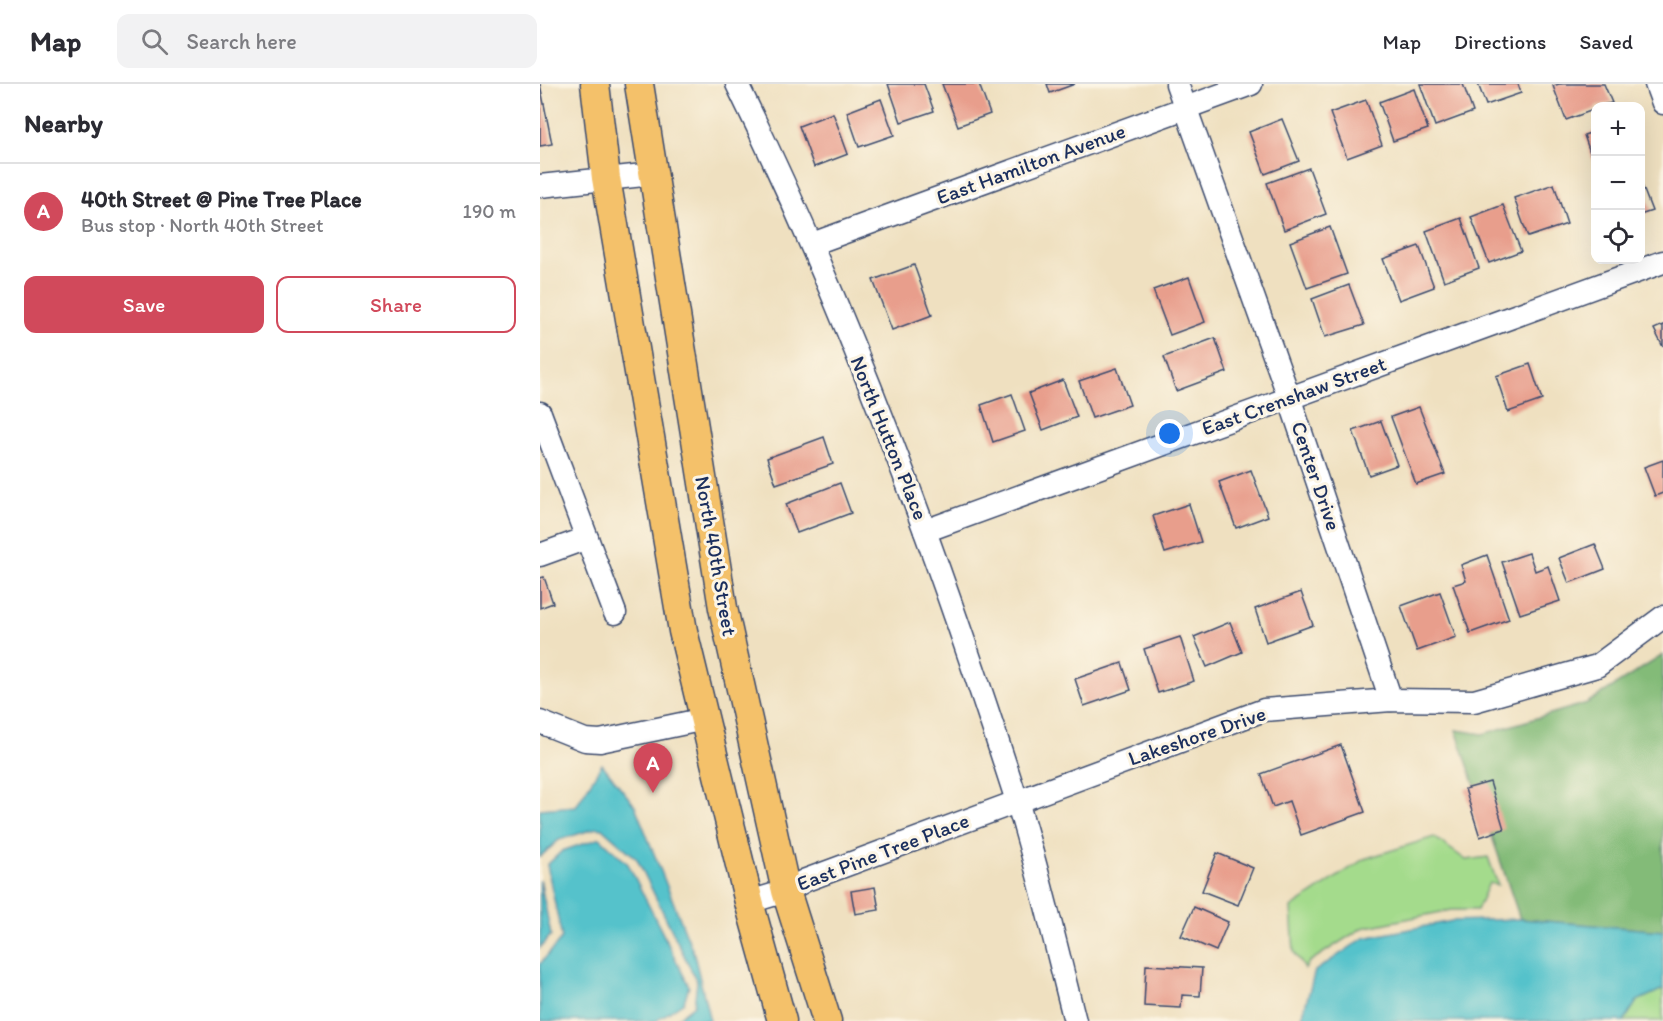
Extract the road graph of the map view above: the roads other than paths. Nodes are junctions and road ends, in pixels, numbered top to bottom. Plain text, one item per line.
1 (595, 84) edge
2 (639, 84) edge
3 (737, 84) edge
4 (1177, 84) edge
5 (1251, 84) edge
6 (1656, 84) edge
7 (1663, 103) edge
8 (1186, 108) junction
9 (653, 174) junction
10 (606, 178) junction
11 (540, 186) edge
12 (812, 244) junction
13 (1663, 261) edge
14 (1290, 398) junction
15 (540, 413) edge
16 (926, 531) junction
17 (587, 538) junction
18 (540, 555) edge
19 (615, 613) dead end
20 (1663, 617) edge
21 (1391, 700) junction
22 (705, 719) junction
23 (540, 722) edge
24 (1017, 800) junction
25 (786, 891) junction
26 (749, 902) junction
27 (782, 1021) edge
28 (827, 1021) edge
29 (1075, 1021) edge

1 - 10 main road
2 - 9 main road, North 40th Street
3 - 12 street, North Hutton Place
4 - 8 street, Center Drive
5 - 8 street, East Hamilton Avenue
6 - 7 street
8 - 12 street, East Hamilton Avenue
8 - 14 street, Center Drive
9 - 10 street
9 - 25 main road, North 40th Street
10 - 11 street
10 - 22 main road
12 - 16 street, North Hutton Place
13 - 14 street, East Crenshaw Street
14 - 16 street, East Crenshaw Street
14 - 21 street, Center Drive
15 - 17 street
16 - 24 street, North Hutton Place
17 - 18 street
17 - 19 street
20 - 21 street, Lakeshore Drive
21 - 24 street, Lakeshore Drive
22 - 23 street
22 - 26 main road
24 - 25 street, East Pine Tree Place
24 - 29 street
25 - 26 street, East Pine Tree Place
25 - 28 main road, North 40th Street
26 - 27 main road

